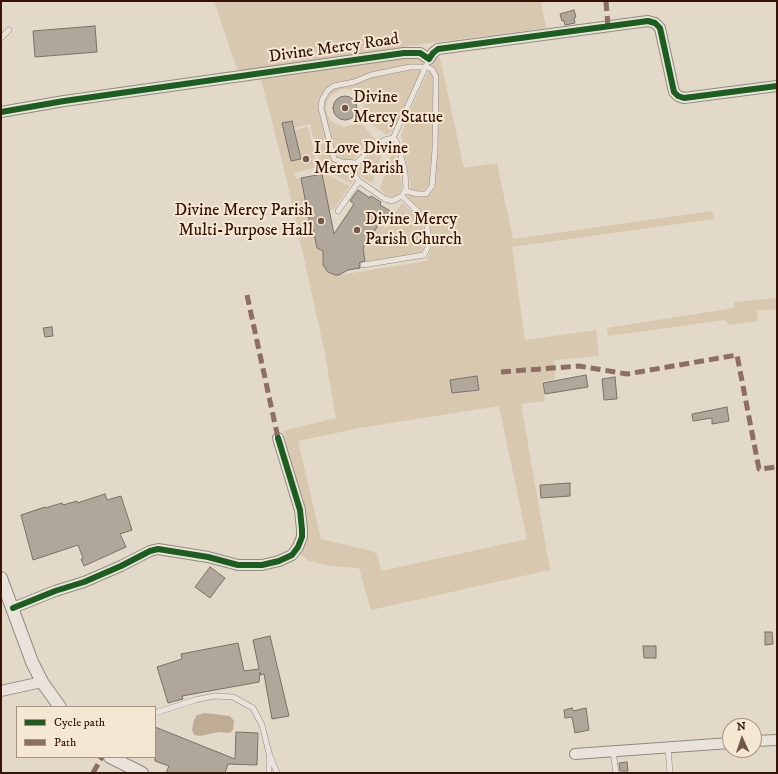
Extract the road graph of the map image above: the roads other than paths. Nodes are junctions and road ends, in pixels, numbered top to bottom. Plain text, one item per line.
1 (9, 30) dead end
2 (1, 38) edge
3 (428, 63) junction
4 (777, 86) edge
5 (1, 112) edge
6 (393, 138) junction
7 (357, 163) junction
8 (359, 181) junction
9 (404, 193) junction
10 (338, 211) dead end
11 (363, 265) dead end
12 (278, 438) dead end
13 (1, 578) edge
14 (13, 608) junction
15 (42, 682) junction
16 (1, 691) edge
17 (59, 706) edge
18 (156, 714) edge
19 (777, 740) edge
20 (762, 741) edge
21 (722, 744) edge
22 (668, 747) junction
23 (613, 751) junction
24 (269, 753) junction
25 (575, 754) dead end
26 (112, 758) edge
27 (142, 773) edge
28 (269, 773) edge
29 (277, 773) edge
30 (616, 773) edge
31 (670, 773) edge

1 - 2 lane
3 - 4 street
3 - 5 street, Divine Mercy Road
3 - 6 lane
3 - 7 lane
3 - 9 lane
6 - 7 lane
6 - 9 lane
7 - 8 lane
8 - 9 lane
8 - 10 lane
9 - 11 lane
12 - 14 street
13 - 14 street
14 - 15 street
15 - 16 street
15 - 17 street
18 - 24 lane
19 - 20 street
21 - 22 street
22 - 23 street
22 - 31 lane
23 - 25 street
23 - 30 lane
24 - 28 lane
24 - 29 lane
26 - 27 street

